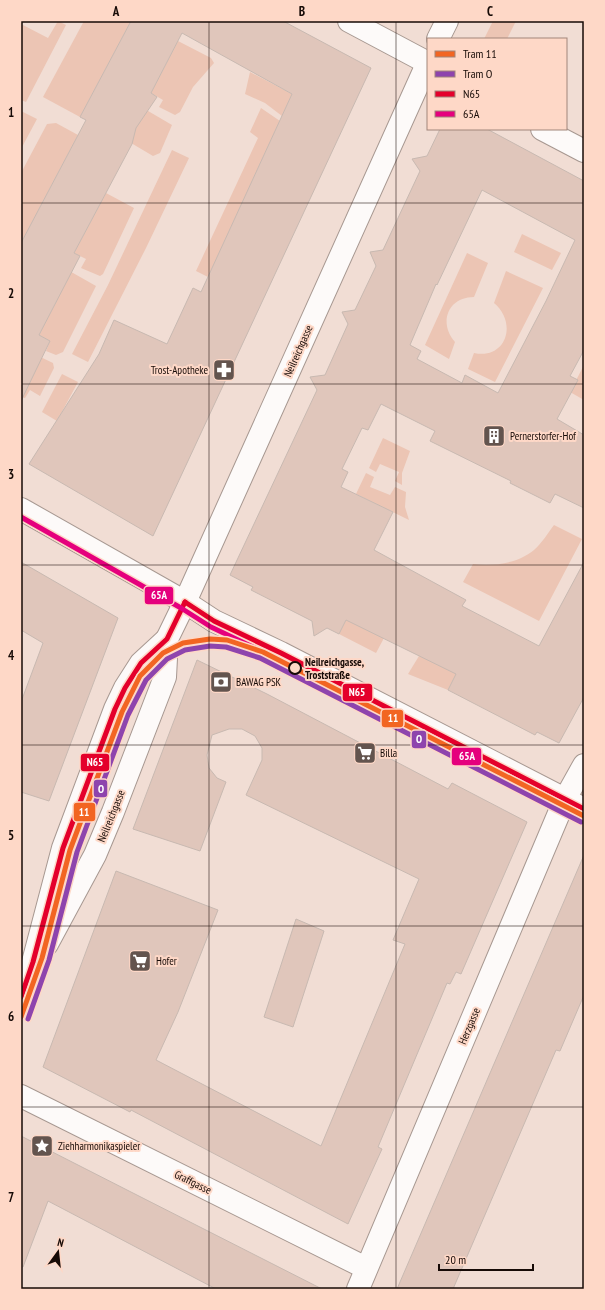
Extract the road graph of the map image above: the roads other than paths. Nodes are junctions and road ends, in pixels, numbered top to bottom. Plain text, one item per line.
1 (349, 21) edge
2 (446, 21) edge
3 (438, 38) edge
4 (427, 61) edge
5 (427, 64) edge
6 (544, 130) edge
7 (584, 151) edge
8 (21, 510) edge
9 (185, 602) junction
10 (167, 639) junction
11 (584, 765) edge
12 (575, 804) edge
13 (24, 989) edge
14 (21, 1096) edge
15 (366, 1268) junction
16 (358, 1289) edge

1 - 4 street
2 - 3 street
5 - 9 street, Neilreichgasse
6 - 7 street
8 - 9 street
9 - 10 street, Neilreichgasse
9 - 12 street
10 - 13 street, Neilreichgasse
10 - 13 street, Neilreichgasse
11 - 12 street, Herzgasse
12 - 15 street, Herzgasse
14 - 15 street, Graffgasse
15 - 16 street, Herzgasse

